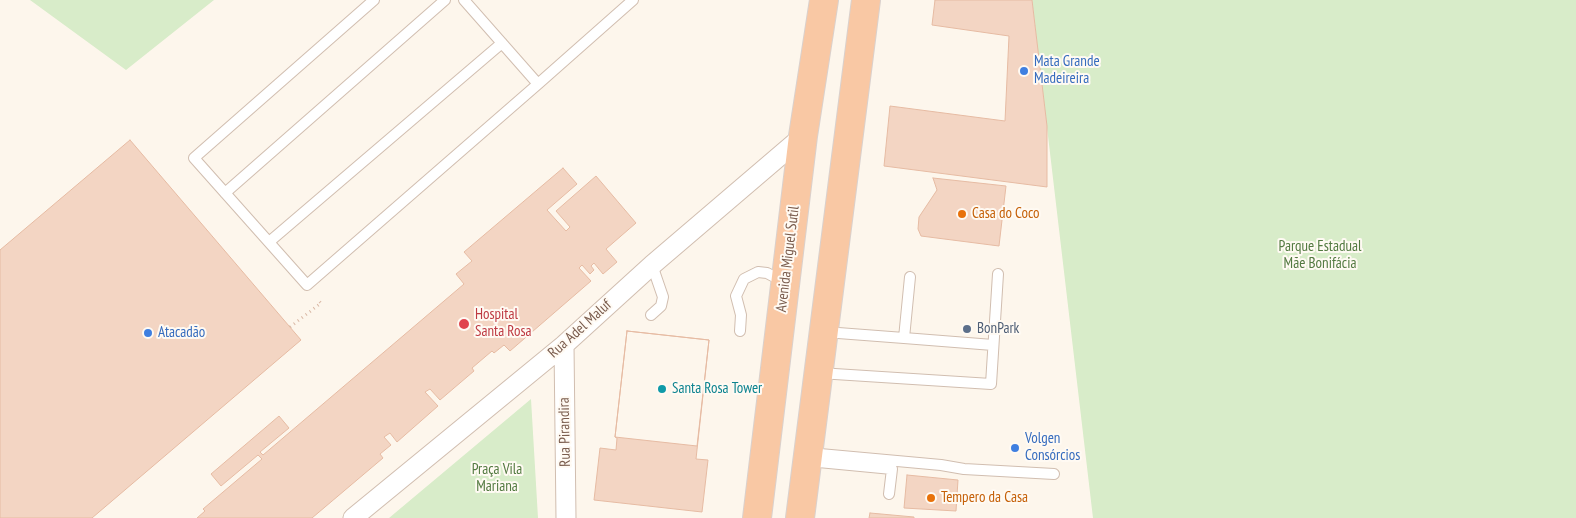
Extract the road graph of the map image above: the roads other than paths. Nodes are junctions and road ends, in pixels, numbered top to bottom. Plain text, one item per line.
1 (374, 0) edge
2 (445, 0) edge
3 (464, 0) edge
4 (633, 0) edge
5 (824, 0) edge
6 (866, 0) edge
7 (502, 43) junction
8 (538, 84) junction
9 (803, 136) junction
10 (225, 193) junction
11 (269, 242) junction
12 (652, 265) junction
13 (998, 274) dead end
14 (910, 276) dead end
15 (785, 283) junction
16 (650, 316) dead end
17 (740, 331) dead end
18 (823, 332) junction
19 (904, 338) junction
20 (564, 345) junction
21 (993, 345) junction
22 (818, 373) junction
23 (808, 457) junction
24 (1054, 474) dead end
25 (890, 494) dead end
26 (353, 518) edge
27 (566, 518) edge
28 (757, 518) edge
29 (800, 518) edge

1 - 10 lane
2 - 10 lane
3 - 7 lane
4 - 8 lane
5 - 9 highway, Avenida Miguel Sutil
6 - 18 highway
7 - 8 lane
7 - 11 lane
8 - 11 lane
9 - 12 street, Rua Adel Maluf
9 - 15 highway, Avenida Miguel Sutil
10 - 11 lane
12 - 16 lane
12 - 20 street, Rua Adel Maluf
13 - 21 lane
14 - 19 lane
15 - 17 lane
15 - 28 highway, Avenida Miguel Sutil
18 - 19 lane
18 - 22 highway
19 - 21 lane
20 - 26 street, Rua Adel Maluf
20 - 27 street, Rua Pirandira
21 - 22 lane
22 - 23 highway
23 - 24 lane
23 - 25 lane
23 - 29 highway

